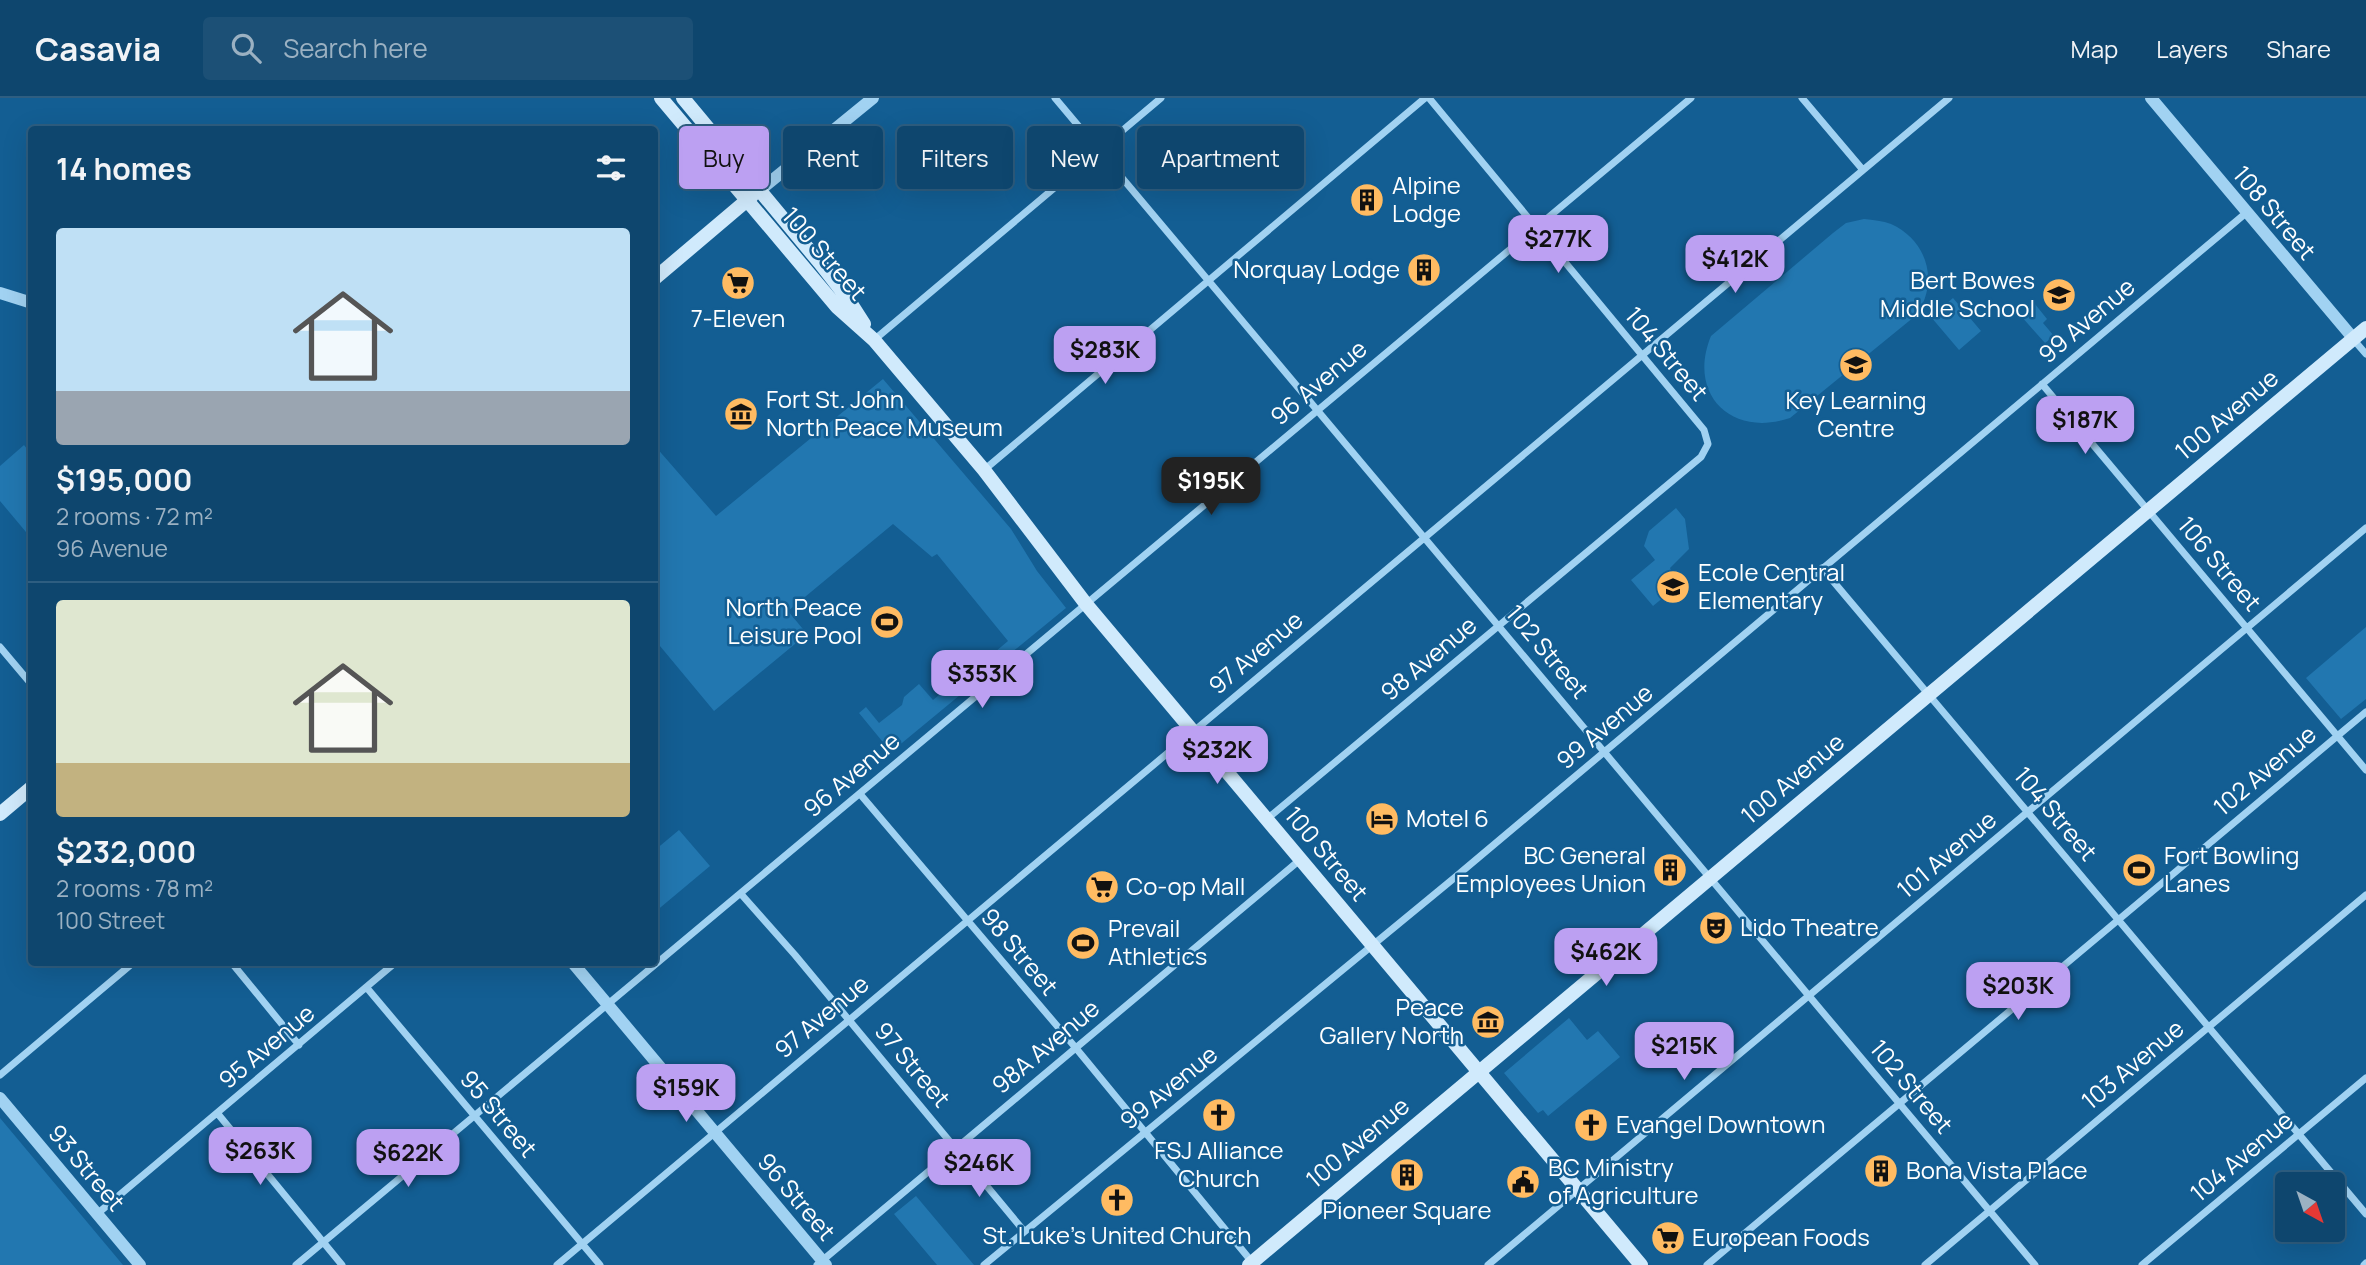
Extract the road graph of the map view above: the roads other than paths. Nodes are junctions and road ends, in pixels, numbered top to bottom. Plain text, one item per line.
1 (661, 98) edge
2 (673, 98) edge
3 (683, 98) edge
4 (873, 98) edge
5 (1055, 98) edge
6 (1161, 98) edge
7 (1427, 98) edge
8 (1691, 98) edge
9 (1802, 98) edge
10 (1949, 98) edge
11 (2151, 98) edge
12 (702, 121) junction
13 (1079, 126) edge
14 (1123, 130) edge
15 (1863, 170) junction
16 (1123, 178) edge
17 (1054, 189) edge
18 (760, 190) junction
19 (747, 201) junction
20 (2246, 213) junction
21 (1536, 227) junction
22 (658, 276) edge
23 (1209, 281) junction
24 (0, 293) edge
25 (28, 302) edge
26 (2366, 328) edge
27 (2353, 338) junction
28 (874, 340) junction
29 (1641, 354) junction
30 (2366, 354) edge
31 (2042, 384) junction
32 (1318, 409) junction
33 (1708, 444) joint
34 (984, 470) junction
35 (2148, 510) junction
36 (2366, 528) edge
37 (1425, 538) junction
38 (1822, 568) junction
39 (1086, 604) junction
40 (1500, 625) junction
41 (2247, 628) junction
42 (0, 647) edge
43 (28, 680) edge
44 (1929, 694) junction
45 (2366, 712) edge
46 (1193, 731) junction
47 (2338, 735) junction
48 (1605, 752) junction
49 (2366, 770) edge
50 (28, 790) edge
51 (860, 794) junction
52 (2029, 812) junction
53 (0, 814) edge
54 (1267, 819) junction
55 (1301, 859) junction
56 (1711, 878) junction
57 (741, 894) junction
58 (2366, 895) edge
59 (2119, 919) junction
60 (968, 920) junction
61 (1373, 946) junction
62 (658, 962) edge
63 (129, 966) edge
64 (234, 966) edge
65 (392, 966) edge
66 (575, 966) edge
67 (653, 966) edge
68 (367, 988) junction
69 (1809, 996) junction
70 (607, 1004) junction
71 (849, 1019) junction
72 (2209, 1027) junction
73 (299, 1045) junction
74 (1075, 1047) junction
75 (1479, 1072) junction
76 (0, 1075) edge
77 (2366, 1078) edge
78 (0, 1098) edge
79 (1899, 1104) junction
80 (218, 1114) junction
81 (474, 1115) junction
82 (714, 1132) junction
83 (1146, 1134) junction
84 (2299, 1134) junction
85 (955, 1149) junction
86 (1577, 1190) junction
87 (1990, 1211) junction
88 (97, 1214) junction
89 (2366, 1214) edge
90 (1024, 1231) junction
91 (323, 1242) junction
92 (582, 1244) junction
93 (821, 1264) edge
94 (1252, 1264) edge
95 (140, 1265) edge
96 (296, 1265) edge
97 (342, 1265) edge
98 (557, 1265) edge
99 (600, 1265) edge
100 (984, 1265) edge
101 (1488, 1265) edge
102 (1641, 1265) edge
103 (1707, 1265) edge
104 (1925, 1265) edge
105 (2035, 1265) edge
106 (2143, 1265) edge

1 - 19 main road, 100 Street
2 - 12 main road
3 - 12 main road, 100 Street
4 - 18 street
5 - 13 street, 102 Street
6 - 14 street
7 - 21 street, 104 Street
7 - 23 street
8 - 21 street, 96 Avenue
9 - 15 street
10 - 15 street, 97 Avenue
11 - 20 street, 108 Street
12 - 18 main road, 100 Street
15 - 29 street, 97 Avenue
16 - 23 street, 102 Street
17 - 28 street
18 - 19 main road
18 - 28 main road, 100 Street
19 - 22 main road
19 - 28 main road, 100 Street
20 - 27 street, 108 Street
20 - 31 street, 99 Avenue
21 - 29 street, 104 Street
21 - 32 street, 96 Avenue
23 - 32 street, 102 Street
23 - 34 street
24 - 25 street
26 - 27 main road, 100 Avenue
27 - 30 street, 108 Street
27 - 35 main road, 100 Avenue
28 - 34 main road, 100 Street
29 - 33 street, 104 Street
29 - 37 street, 97 Avenue
31 - 35 street, 106 Street
31 - 38 street, 99 Avenue
32 - 37 street, 102 Street
32 - 39 street, 96 Avenue
33 - 40 street, 98 Avenue
34 - 39 main road, 100 Street
35 - 41 street, 106 Street
35 - 44 main road, 100 Avenue
36 - 41 street, 101 Avenue
37 - 40 street, 102 Street
37 - 46 street, 97 Avenue
38 - 44 street, 104 Street
38 - 48 street, 99 Avenue
39 - 46 main road, 100 Street
39 - 51 street, 96 Avenue
40 - 48 street, 102 Street
40 - 54 street, 98 Avenue
41 - 47 street, 106 Street
41 - 52 street, 101 Avenue
42 - 43 street
44 - 52 street, 104 Street
44 - 56 main road, 100 Avenue
45 - 47 street, 102 Avenue
46 - 54 main road, 100 Street
46 - 60 street, 97 Avenue
47 - 49 street, 106 Street
47 - 59 street, 102 Avenue
48 - 56 street, 102 Street
48 - 61 street, 99 Avenue
50 - 53 main road
51 - 57 street, 96 Avenue
51 - 60 street, 98 Street
52 - 59 street, 104 Street
52 - 69 street, 101 Avenue
54 - 55 main road, 100 Street
55 - 61 main road, 100 Street
55 - 74 street, 98A Avenue
56 - 69 street, 102 Street
56 - 75 main road, 100 Avenue
57 - 62 street, 96 Avenue
57 - 71 street, 97 Street
58 - 72 street, 103 Avenue
59 - 72 street, 104 Street
59 - 79 street, 102 Avenue
60 - 71 street, 97 Avenue
60 - 74 street, 98 Street
61 - 75 main road, 100 Street
61 - 83 street, 99 Avenue
63 - 76 street
64 - 73 street
65 - 68 street, 95 Avenue
66 - 70 street, 96 Street
67 - 70 street, 96 Avenue
68 - 73 street, 95 Avenue
68 - 81 street, 95 Street
69 - 79 street, 102 Street
69 - 86 street, 101 Avenue
70 - 81 street, 96 Avenue
70 - 82 street, 96 Street
71 - 82 street, 97 Avenue
71 - 85 street, 97 Street
72 - 84 street, 104 Street
72 - 87 street, 103 Avenue
73 - 80 street, 95 Avenue
74 - 83 street, 98 Street
74 - 85 street, 98A Avenue
75 - 86 main road, 100 Street
75 - 94 main road, 100 Avenue
77 - 84 street, 104 Avenue
78 - 88 street, 93 Street
79 - 87 street, 102 Street
79 - 103 street, 102 Avenue
80 - 88 street, 95 Avenue
80 - 91 street
81 - 91 street, 96 Avenue
81 - 92 street, 95 Street
82 - 92 street, 97 Avenue
82 - 93 street, 96 Street
83 - 90 street, 99 Avenue
83 - 94 street, 98 Street
84 - 89 street, 104 Street
84 - 106 street, 104 Avenue
85 - 90 street, 97 Street
85 - 93 street, 98A Avenue
86 - 101 street, 101 Avenue
86 - 102 main road, 100 Street
87 - 104 street, 103 Avenue
87 - 105 street, 102 Street
88 - 95 street, 93 Street
90 - 100 street, 99 Avenue
91 - 96 street, 96 Avenue
91 - 97 street
92 - 98 street, 97 Avenue
92 - 99 street, 95 Street

